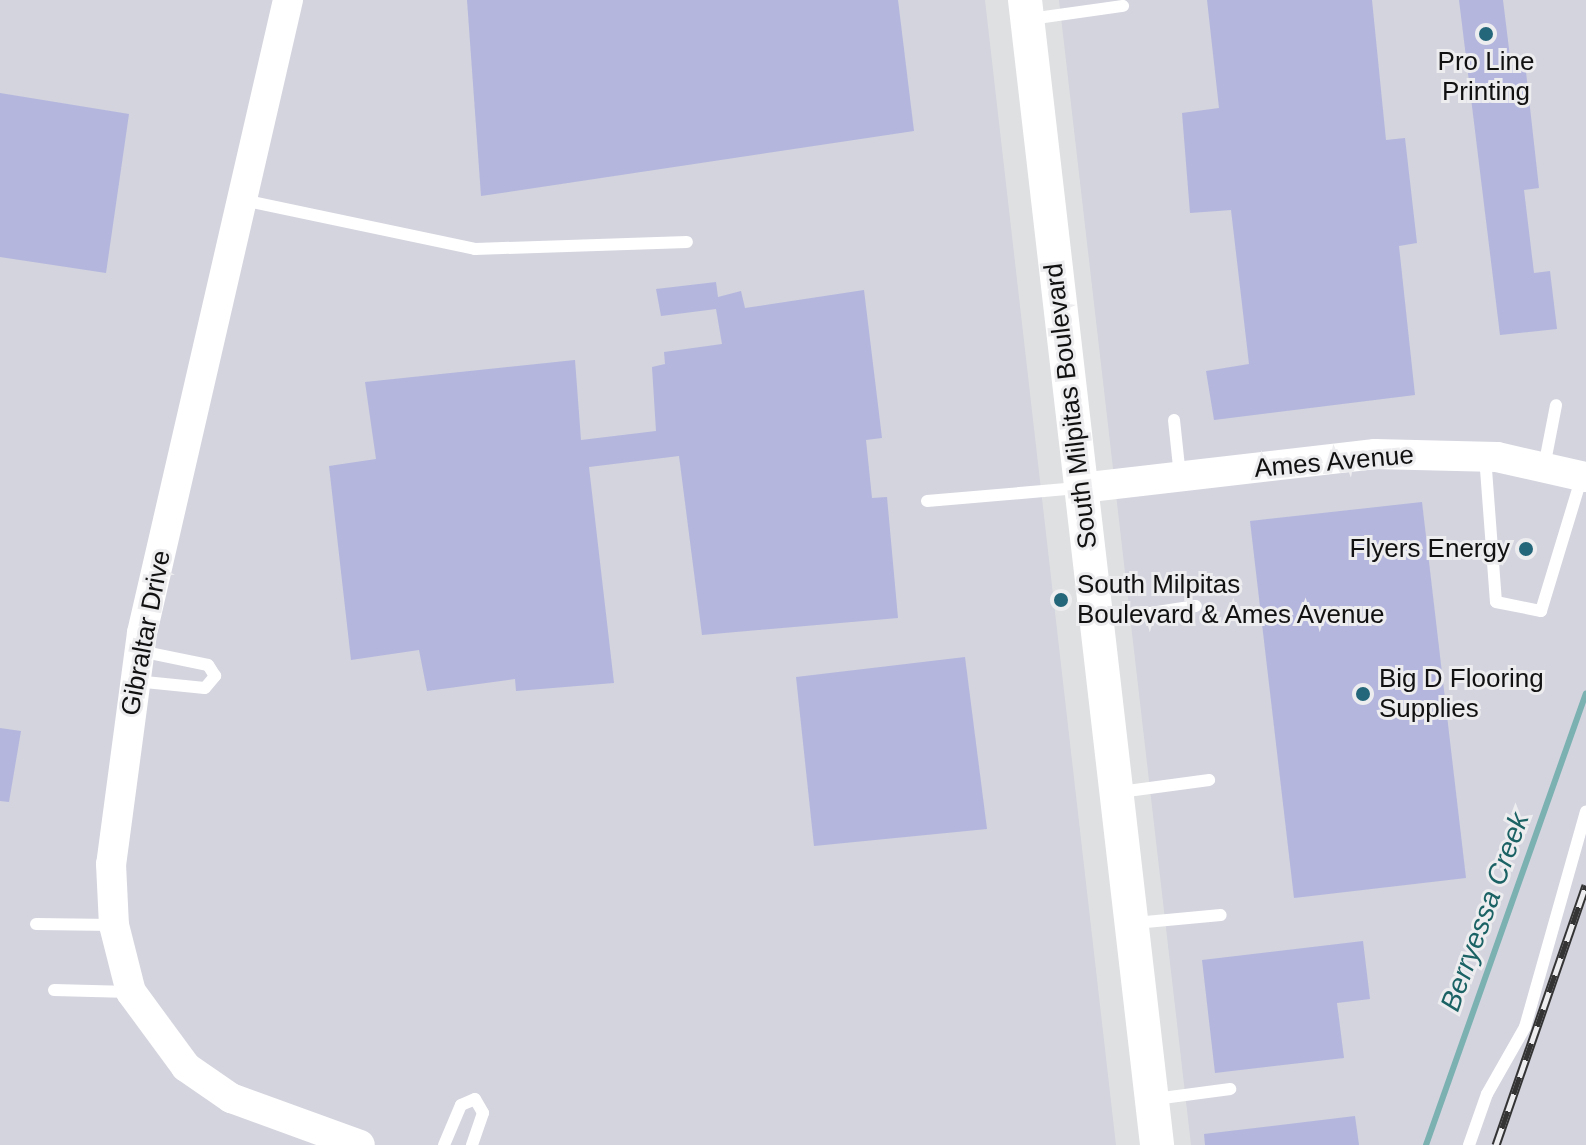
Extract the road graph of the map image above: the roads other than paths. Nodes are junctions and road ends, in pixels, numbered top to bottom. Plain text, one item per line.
1 (288, 0) edge
2 (1123, 6) dead end
3 (1026, 10) edge
4 (243, 200) junction
5 (687, 242) dead end
6 (1556, 405) dead end
7 (1174, 420) dead end
8 (1485, 456) junction
9 (1544, 467) junction
10 (1180, 476) junction
11 (1584, 477) edge
12 (1081, 488) junction
13 (927, 501) dead end
14 (1196, 606) dead end
15 (1096, 622) junction
16 (137, 666) junction
17 (1209, 780) dead end
18 (1116, 792) junction
19 (1586, 811) edge
20 (1221, 915) dead end
21 (1132, 923) junction
22 (36, 924) dead end
23 (114, 925) junction
24 (54, 990) dead end
25 (131, 992) junction
26 (1230, 1089) dead end
27 (1152, 1100) junction
28 (360, 1145) edge
29 (444, 1145) edge
30 (472, 1145) edge
31 (1157, 1145) edge
32 (1469, 1145) edge

1 - 4 street, Gibraltar Drive
2 - 3 lane
3 - 12 main road, South Milpitas Boulevard
4 - 5 lane
4 - 16 street, Gibraltar Drive
6 - 9 lane
7 - 10 lane
8 - 9 street, Ames Avenue
8 - 10 street, Ames Avenue
8 - 11 lane
9 - 11 street, Ames Avenue
10 - 12 street, Ames Avenue
12 - 13 lane
12 - 15 main road, South Milpitas Boulevard
14 - 15 lane
15 - 18 main road, South Milpitas Boulevard
16 - 16 lane
16 - 23 street, Gibraltar Drive
17 - 18 lane
18 - 21 main road, South Milpitas Boulevard
19 - 32 lane
20 - 21 lane
21 - 27 main road, South Milpitas Boulevard
22 - 23 lane
23 - 25 street, Gibraltar Drive
24 - 25 lane
25 - 28 street, Gibraltar Drive
26 - 27 lane
27 - 31 main road, South Milpitas Boulevard
29 - 30 lane

